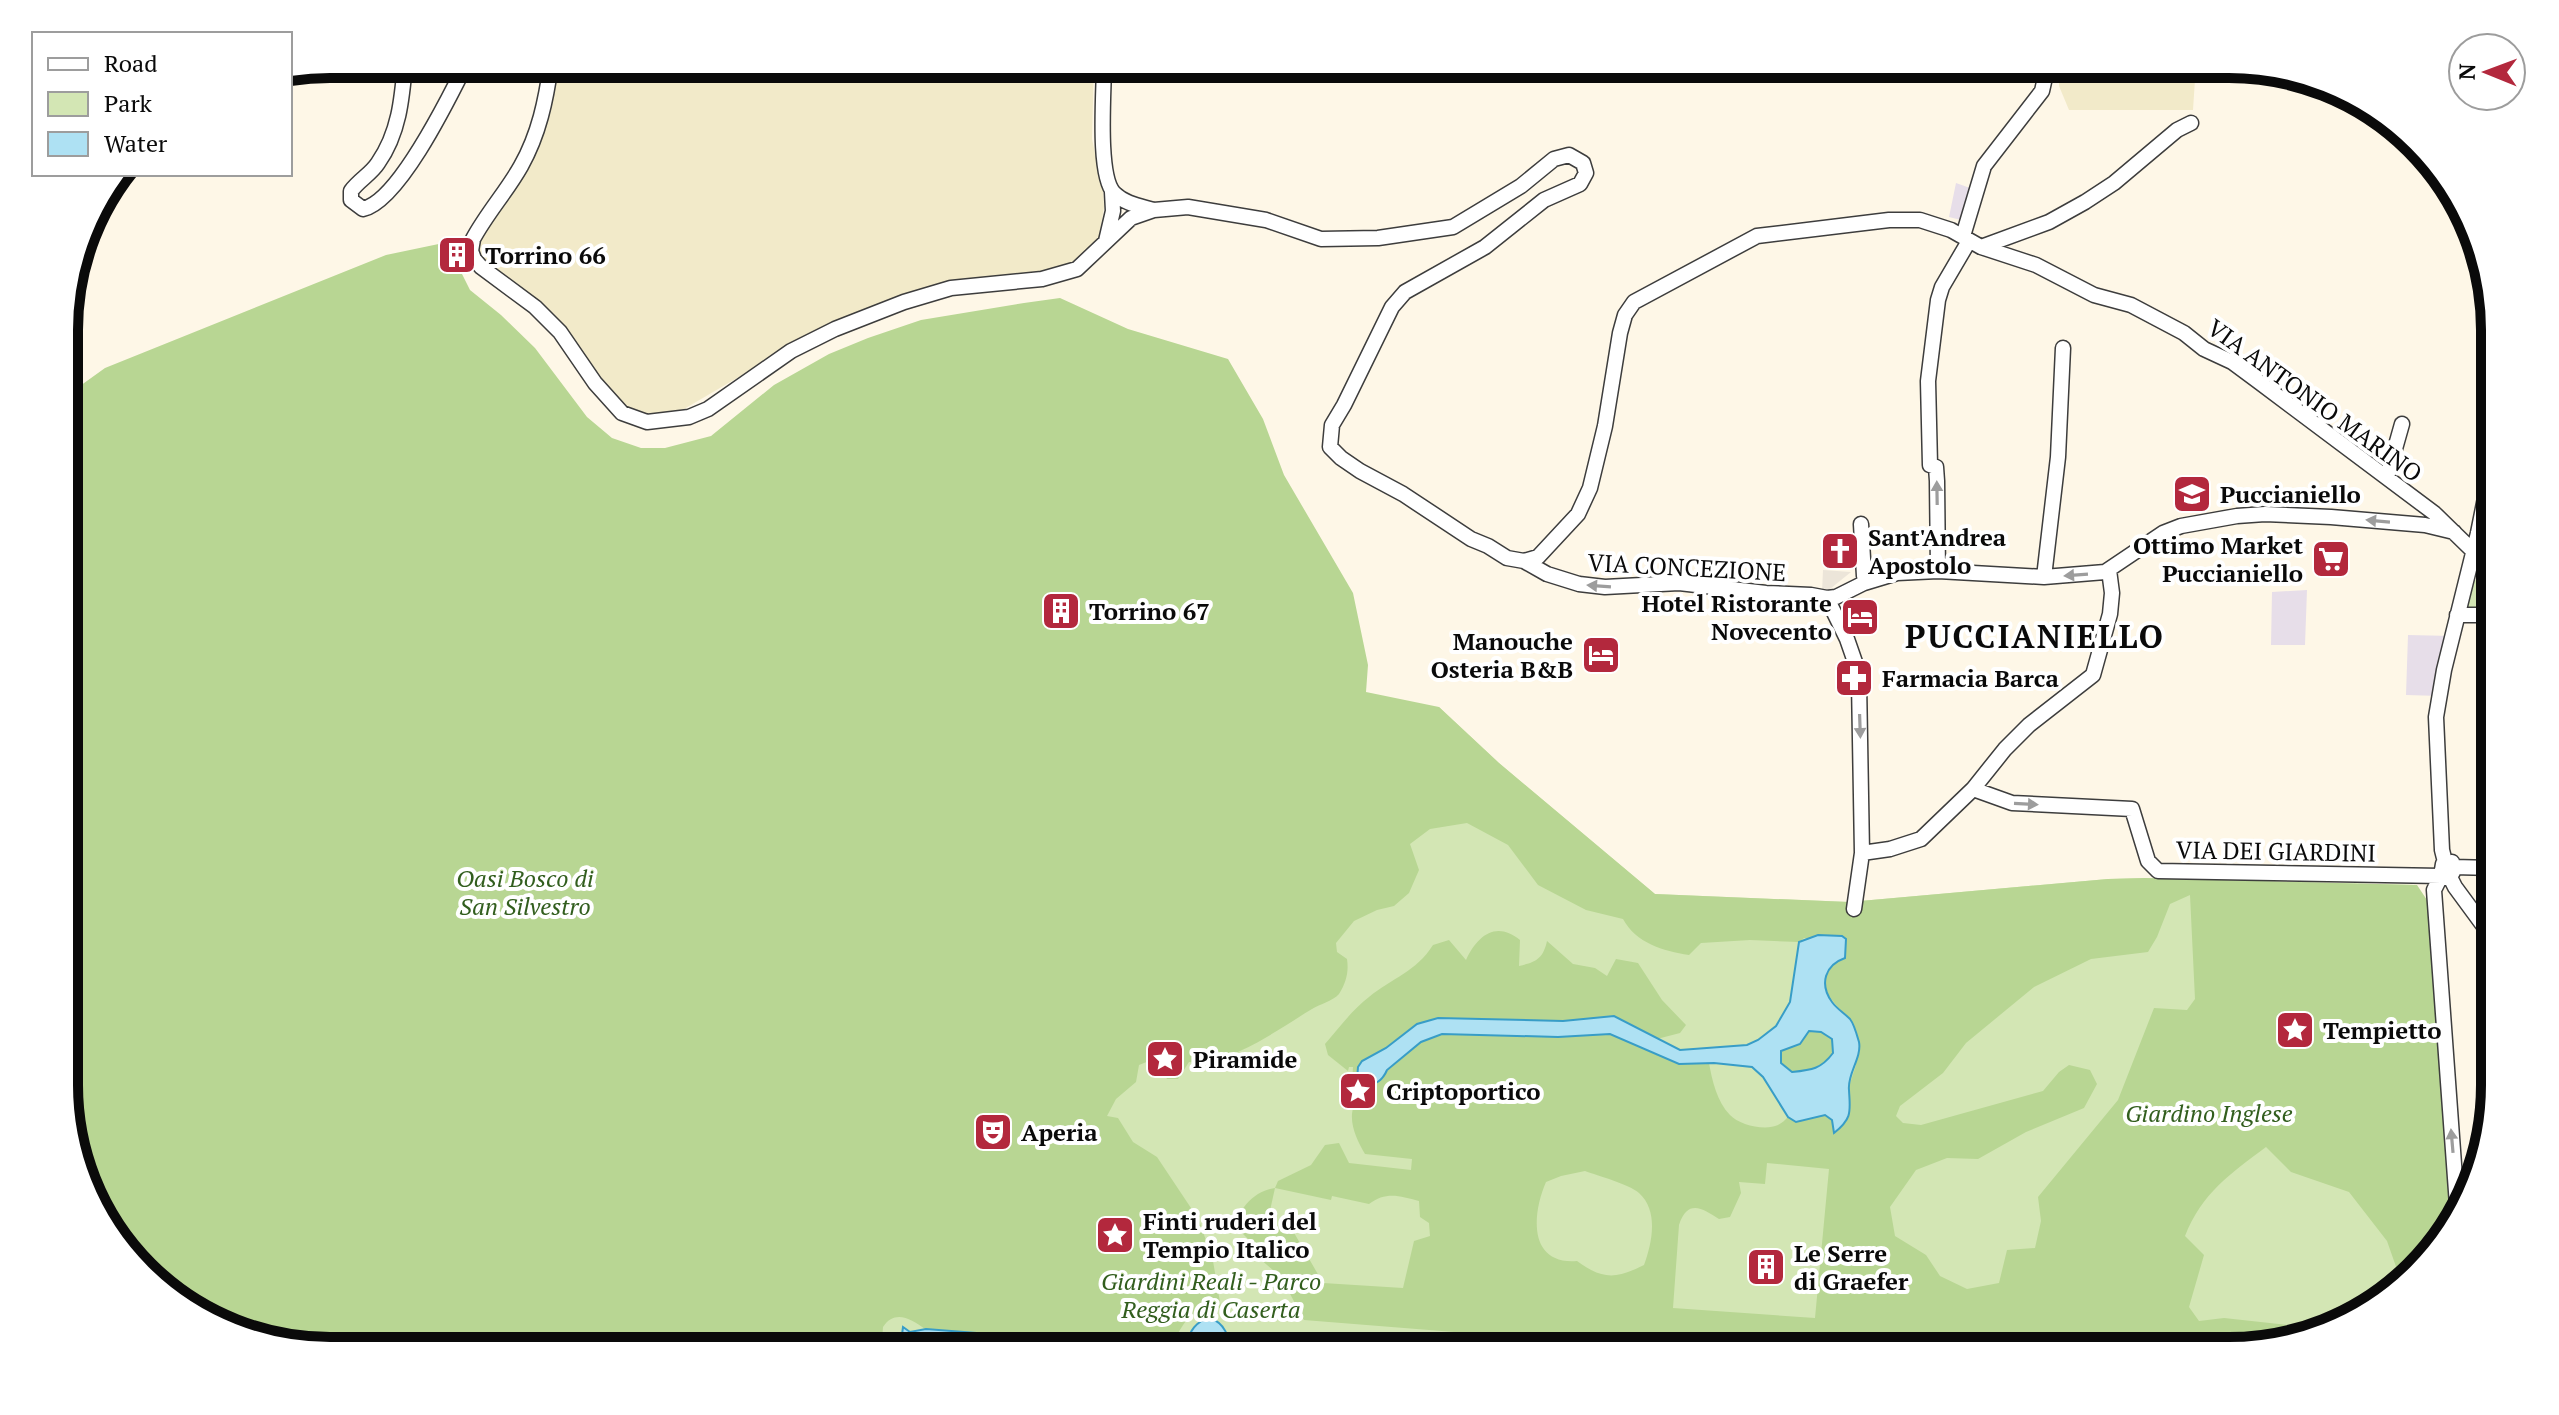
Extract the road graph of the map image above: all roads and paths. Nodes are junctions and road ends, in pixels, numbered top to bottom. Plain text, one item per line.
1 (2045, 78) edge
2 (404, 79) edge
3 (459, 79) edge
4 (549, 79) edge
5 (1104, 79) edge
6 (2191, 123) dead end
7 (1112, 192) junction
8 (1154, 210) junction
9 (1971, 241) junction
10 (1104, 245) junction
11 (2063, 348) dead end
12 (2402, 424) dead end
13 (2387, 477) junction
14 (2481, 518) edge
15 (1861, 524) dead end
16 (2455, 532) junction
17 (2472, 550) junction
18 (2481, 555) edge
19 (1524, 561) junction
20 (2109, 570) junction
21 (1938, 571) junction
22 (1885, 575) junction
23 (2044, 577) junction
24 (1827, 598) junction
25 (2457, 615) junction
26 (2481, 615) edge
27 (1973, 789) junction
28 (1862, 853) junction
29 (2481, 869) edge
30 (2447, 870) junction
31 (1854, 909) dead end
32 (2481, 922) edge
33 (2456, 1194) edge

1 - 9 street
2 - 3 street
4 - 10 street
5 - 7 street
6 - 9 street
7 - 8 street
7 - 10 street
8 - 10 street
8 - 19 street
9 - 13 street, VIA ANTONIO MARINO
9 - 19 street, VIA ANTONIO MARINO
21 -> 9 street
11 - 23 street
12 - 13 street
13 - 16 street, VIA ANTONIO MARINO
14 - 17 street
15 - 22 street
16 - 17 street, VIA ANTONIO MARINO
16 -> 20 street, VIA CONCEZIONE
17 - 18 street, VIA ANTONIO MARINO
17 - 25 street
24 -> 19 street, VIA CONCEZIONE
20 -> 23 street, VIA CONCEZIONE
20 - 27 street
21 - 22 street, VIA CONCEZIONE
21 - 23 street, VIA CONCEZIONE
22 - 24 street, VIA CONCEZIONE
24 -> 28 street
25 - 26 street
25 - 30 street
27 - 28 street
27 -> 30 street, VIA DEI GIARDINI
28 - 31 street
29 - 30 street
30 - 32 street
33 -> 30 street

